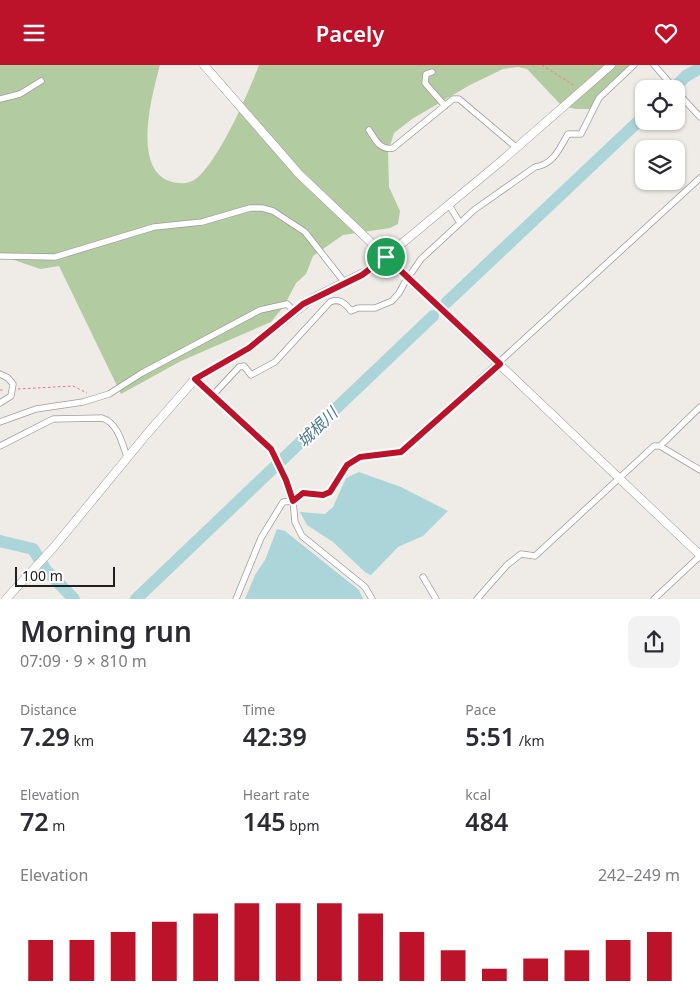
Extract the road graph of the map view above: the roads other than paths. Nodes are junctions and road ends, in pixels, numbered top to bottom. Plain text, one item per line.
1 (204, 65) edge
2 (611, 65) edge
3 (634, 65) edge
4 (654, 65) edge
5 (432, 72) dead end
6 (667, 80) edge
7 (41, 81) dead end
8 (0, 99) edge
9 (685, 101) edge
10 (445, 106) junction
11 (700, 117) edge
12 (369, 130) dead end
13 (517, 147) junction
14 (700, 178) edge
15 (449, 205) junction
16 (460, 223) junction
17 (0, 257) edge
18 (386, 257) junction
19 (412, 272) dead end
20 (404, 282) dead end
21 (345, 283) junction
22 (294, 311) junction
23 (500, 364) junction
24 (0, 373) edge
25 (195, 379) junction
26 (213, 395) junction
27 (0, 403) edge
28 (700, 407) edge
29 (0, 422) edge
30 (0, 446) edge
31 (660, 446) junction
32 (127, 457) junction
33 (700, 470) edge
34 (620, 479) junction
35 (293, 501) junction
36 (700, 555) edge
37 (423, 577) dead end
38 (6, 599) edge
39 (236, 599) edge
40 (372, 599) edge
41 (436, 599) edge
42 (477, 599) edge
43 (654, 599) edge

1 - 18 street
2 - 13 street
3 - 16 street
4 - 6 street
5 - 10 street
7 - 8 street
9 - 11 street
10 - 12 street
10 - 13 street
13 - 15 street
14 - 23 street
15 - 16 street
15 - 18 street
16 - 19 street
17 - 21 street
18 - 21 street
18 - 23 street
20 - 26 street
21 - 22 street
22 - 25 street
22 - 29 street
23 - 34 street
23 - 35 street
24 - 27 street
25 - 26 street
25 - 32 street
26 - 35 street
28 - 31 street
30 - 32 street
31 - 33 street
31 - 34 street
32 - 38 street
34 - 36 street
34 - 42 street
35 - 39 street
35 - 40 street
36 - 43 street
37 - 41 street

